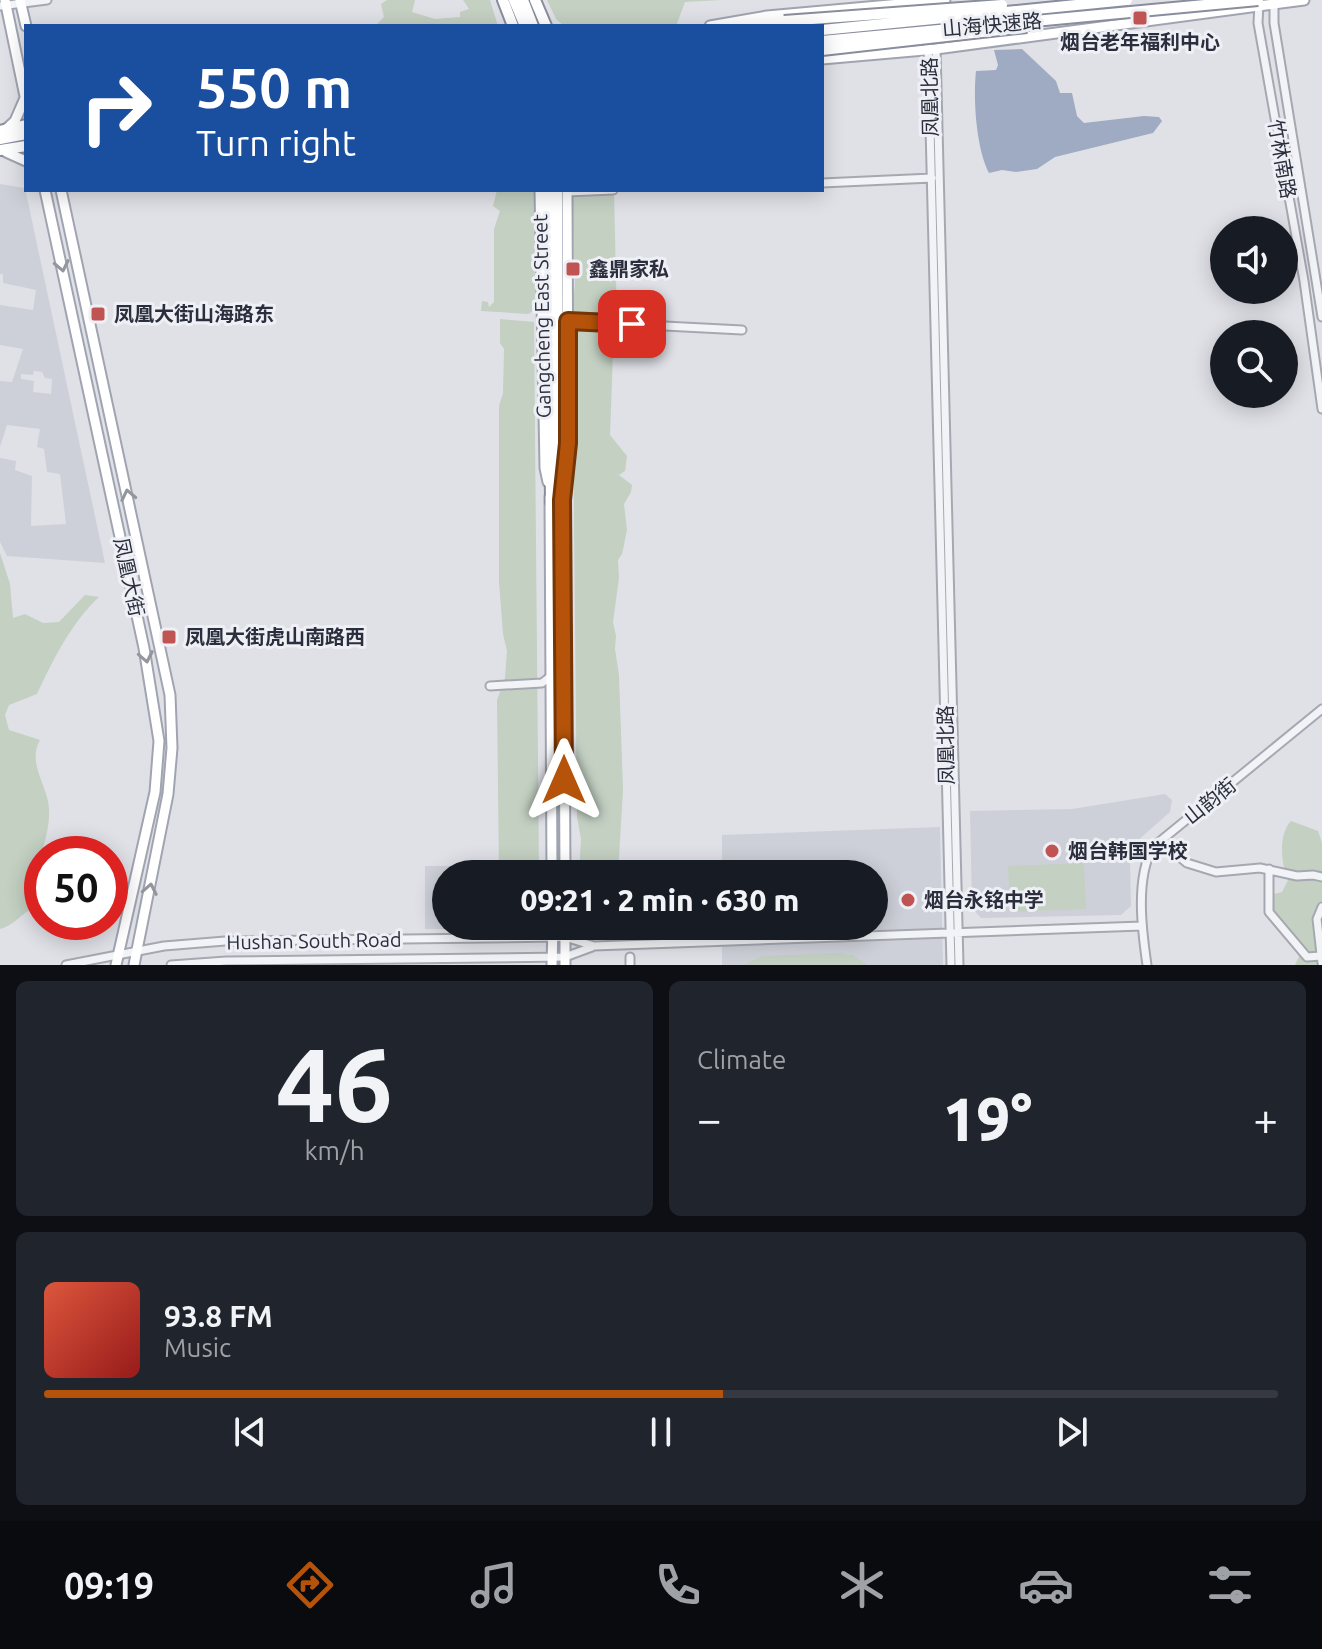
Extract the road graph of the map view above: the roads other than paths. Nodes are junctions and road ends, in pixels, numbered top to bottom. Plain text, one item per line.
1 (47, 0) edge
2 (503, 0) edge
3 (514, 0) edge
4 (523, 0) edge
5 (535, 0) edge
6 (930, 0) edge
7 (945, 0) edge
8 (1064, 0) edge
9 (1127, 0) edge
10 (1304, 0) edge
11 (1259, 1) edge
12 (1274, 1) edge
13 (21, 2) edge
14 (4, 3) edge
15 (1085, 16) junction
16 (26, 24) edge
17 (512, 24) edge
18 (524, 24) edge
19 (532, 24) edge
20 (545, 24) edge
21 (721, 24) edge
22 (750, 24) edge
23 (824, 30) edge
24 (824, 41) edge
25 (932, 49) junction
26 (824, 50) edge
27 (824, 59) edge
28 (1282, 77) junction
29 (1268, 78) junction
30 (24, 90) edge
31 (24, 104) edge
32 (24, 126) edge
33 (1, 134) edge
34 (24, 134) edge
35 (24, 149) edge
36 (2, 152) edge
37 (24, 160) edge
38 (932, 178) junction
39 (824, 183) edge
40 (45, 192) edge
41 (61, 192) edge
42 (540, 192) edge
43 (548, 192) edge
44 (564, 192) edge
45 (564, 192) edge
46 (554, 283) junction
47 (1322, 317) edge
48 (568, 321) junction
49 (742, 330) dead end
50 (1318, 353) edge
51 (1322, 409) edge
52 (557, 501) junction
53 (551, 676) junction
54 (490, 686) dead end
55 (1322, 709) edge
56 (1176, 854) dead end
57 (552, 860) edge
58 (565, 860) edge
59 (1269, 869) junction
60 (1322, 877) edge
61 (1322, 907) edge
62 (1142, 926) junction
63 (954, 932) junction
64 (432, 939) edge
65 (553, 940) edge
66 (565, 940) edge
67 (575, 940) edge
68 (594, 946) junction
69 (138, 951) junction
70 (1321, 956) edge
71 (118, 960) edge
72 (552, 961) edge
73 (565, 961) edge
74 (1322, 963) edge
75 (66, 965) edge
76 (134, 965) edge
77 (171, 965) edge
78 (951, 965) edge
79 (959, 965) edge
80 (1147, 965) edge

1 - 13 street
2 - 17 highway
3 - 18 highway
4 - 19 highway
5 - 20 highway
6 - 7 main road
6 - 21 main road
6 - 25 street, 凤凰北路
8 - 22 highway, bridge
9 - 23 highway, 山海快速路, bridge
10 - 12 main road
11 - 12 main road
11 - 15 highway, 山海快速路, bridge
11 - 25 main road
11 - 29 street, 竹林南路
12 - 28 street, 竹林南路
13 - 14 street
13 - 16 main road
14 - 30 main road
15 - 24 highway, 山海快速路, bridge
15 - 26 highway, bridge
25 - 27 main road
25 - 38 street, 凤凰北路
25 - 63 street, 凤凰北路
28 - 29 street
28 - 47 street, 竹林南路
29 - 50 street, 竹林南路
31 - 33 main road
32 - 33 highway
33 - 34 highway
35 - 36 highway
36 - 37 main road
38 - 39 street
38 - 63 street, 凤凰北路
40 -> 71 main road, 凤凰大街
69 -> 41 main road, 凤凰大街
42 - 52 main road, Gangcheng East Street
43 - 46 highway
44 - 46 highway
45 - 48 main road, Gangcheng East Street
46 - 52 highway
48 - 49 street
48 - 52 main road, Gangcheng East Street
50 - 51 street, 竹林南路
52 - 53 main road, Gangcheng East Street
52 - 58 main road, Gangcheng East Street
53 - 54 street
53 - 57 main road, Gangcheng East Street
55 - 62 street, 山韵街
56 - 59 street
59 - 60 street
59 - 70 street
61 - 70 street
62 - 63 street
62 - 80 street, 山韵街
63 - 68 street
63 - 78 street, 凤凰北路
63 - 79 street, 凤凰北路
64 - 69 street, Hushan South Road
65 - 72 main road
66 - 73 main road
67 - 68 street
68 - 73 street
69 - 71 street, Hushan South Road
69 - 76 main road, 凤凰大街
70 - 74 street
71 - 75 street, Hushan South Road
72 - 73 street, Hushan South Road
72 - 77 street, Hushan South Road

